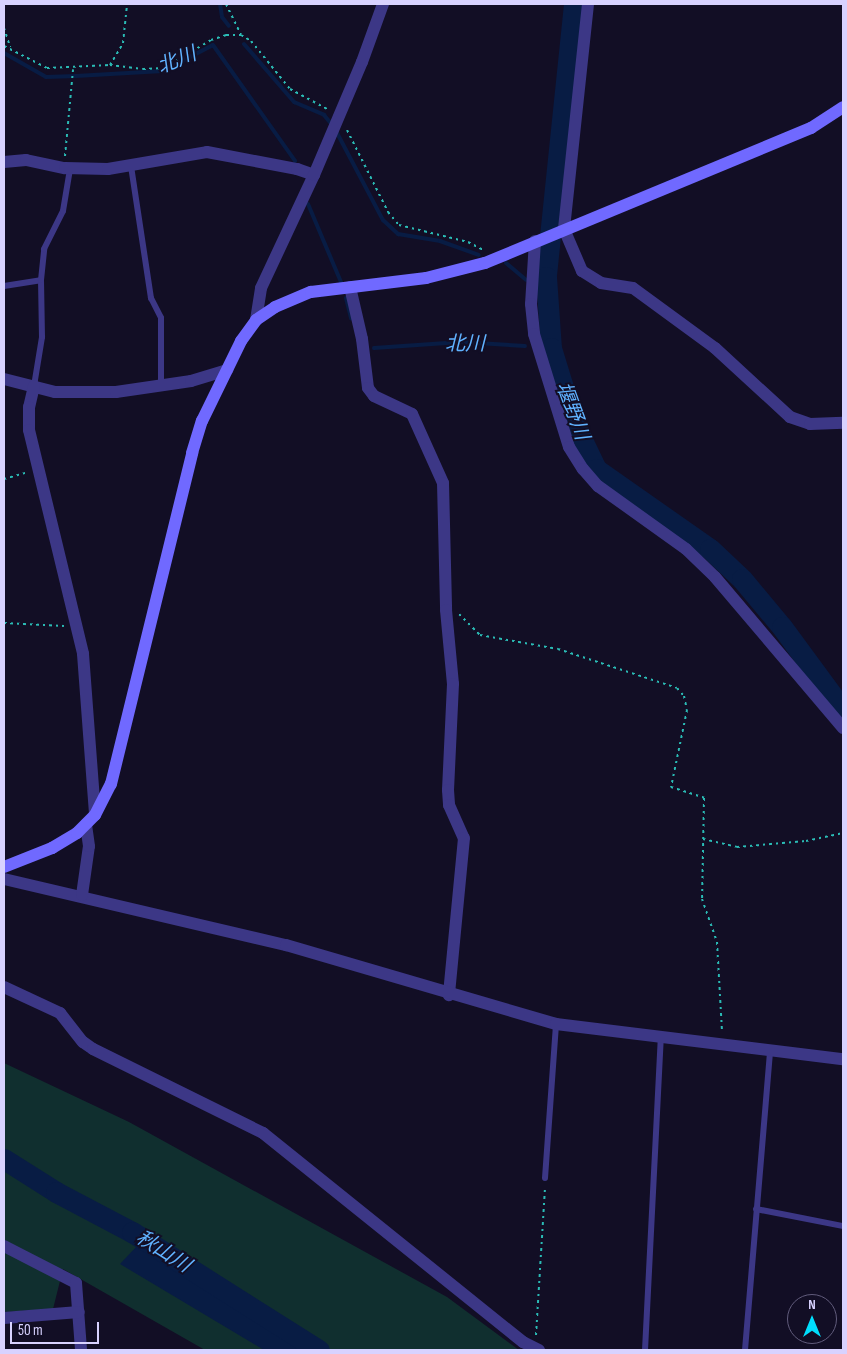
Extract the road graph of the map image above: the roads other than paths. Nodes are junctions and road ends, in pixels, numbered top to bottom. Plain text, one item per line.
1 (383, 4) edge
2 (588, 4) edge
3 (843, 107) edge
4 (4, 162) edge
5 (131, 166) junction
6 (68, 168) junction
7 (314, 175) junction
8 (562, 230) junction
9 (537, 241) junction
10 (41, 280) junction
11 (4, 286) edge
12 (350, 287) junction
13 (256, 320) junction
14 (227, 370) junction
15 (4, 380) edge
16 (34, 386) junction
17 (161, 386) junction
18 (843, 423) edge
19 (843, 728) edge
20 (91, 819) junction
21 (4, 867) edge
22 (4, 879) edge
23 (82, 896) junction
24 (4, 986) edge
25 (449, 995) junction
26 (556, 1024) junction
27 (661, 1038) junction
28 (770, 1051) junction
29 (843, 1059) edge
30 (545, 1178) road end
31 (756, 1209) junction
32 (843, 1226) edge
33 (4, 1246) edge
34 (79, 1312) junction
35 (4, 1318) edge
36 (537, 1349) edge
37 (80, 1350) edge
38 (645, 1350) edge
39 (745, 1350) edge

1 - 7 street
2 - 8 street
3 - 8 street
4 - 6 street
5 - 6 street
5 - 7 street
5 - 17 lane
6 - 10 lane
7 - 13 street
8 - 9 street
8 - 18 street
9 - 12 street
9 - 19 street
10 - 11 lane
10 - 16 lane
12 - 13 street
12 - 25 street
13 - 14 street
14 - 17 street
14 - 20 street
15 - 16 street
16 - 17 street
16 - 20 street
20 - 21 street
20 - 23 street
22 - 23 street
23 - 25 street
24 - 36 street
25 - 26 street
26 - 27 street
26 - 30 lane
27 - 28 street
27 - 38 lane
28 - 29 street
28 - 31 lane
31 - 32 lane
31 - 39 lane
33 - 34 street
34 - 35 street
34 - 37 street

